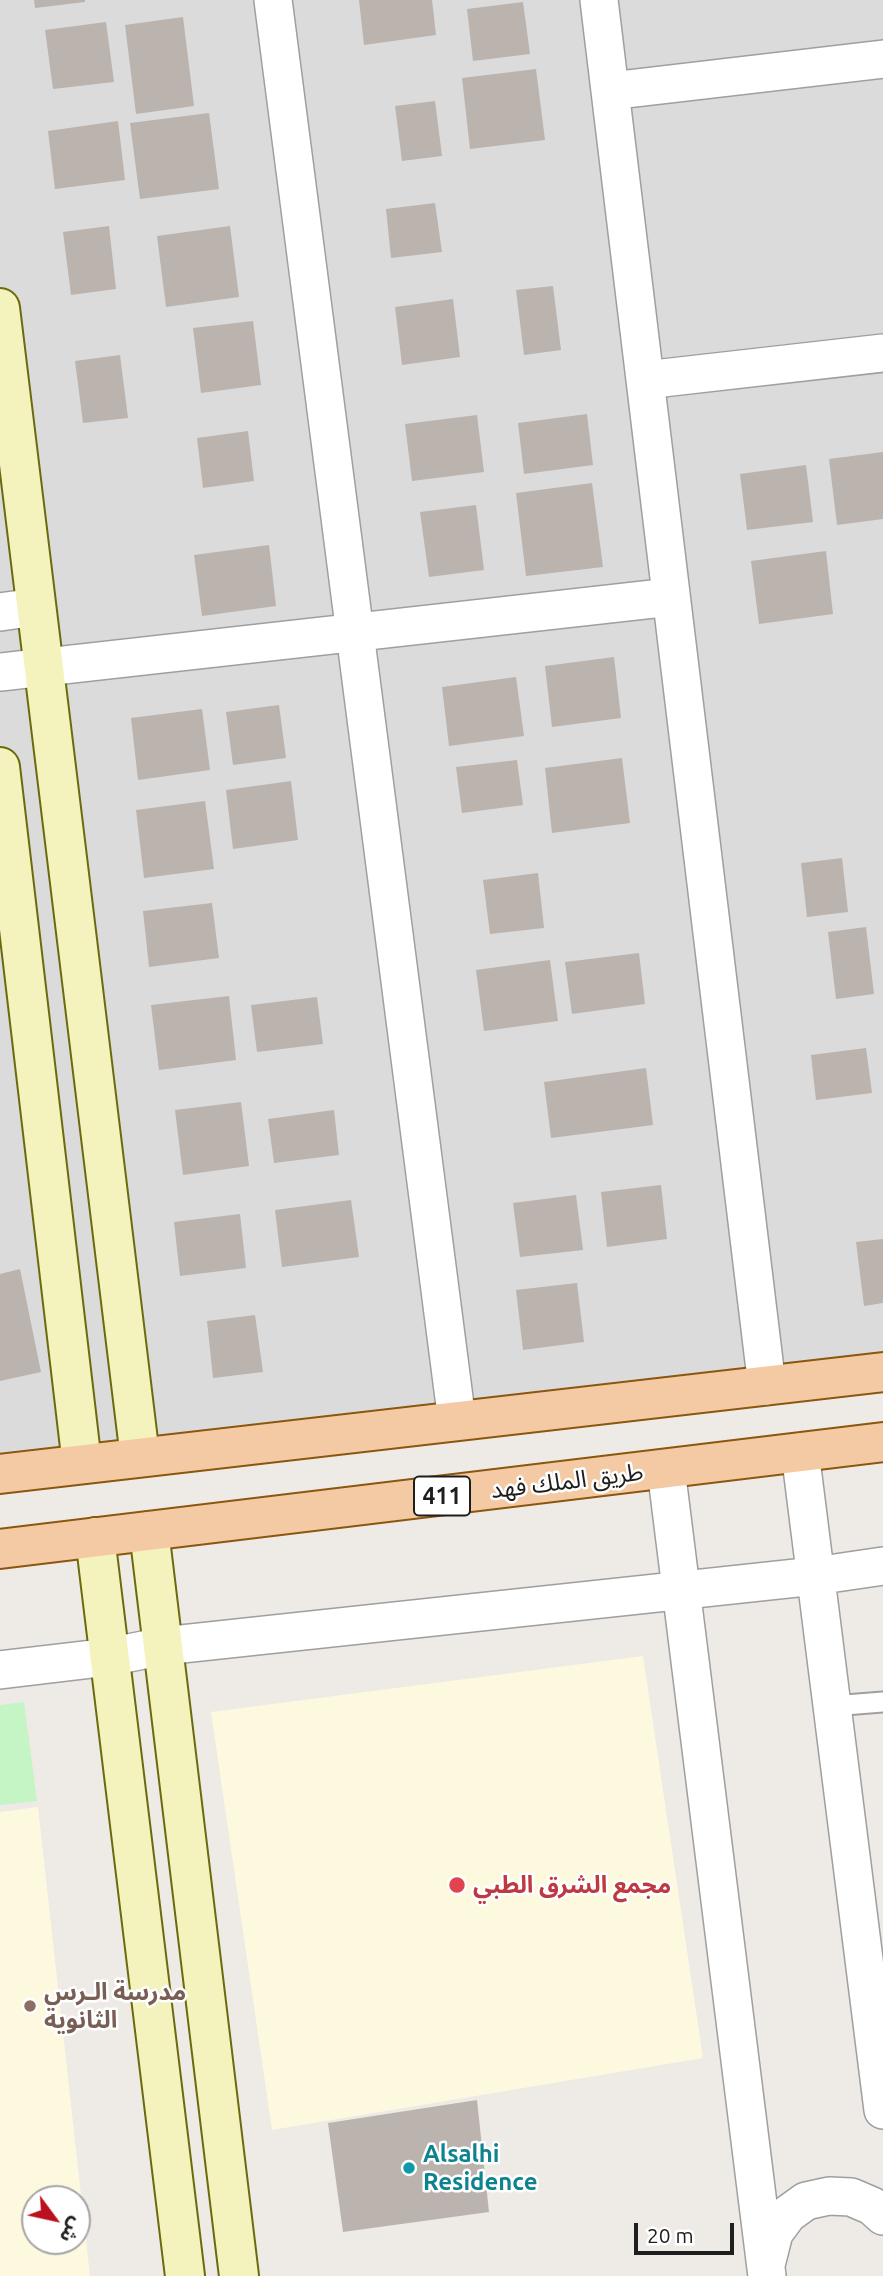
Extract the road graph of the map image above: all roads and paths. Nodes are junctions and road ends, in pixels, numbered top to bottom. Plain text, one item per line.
1 (273, 0) edge
2 (599, 0) edge
3 (883, 60) edge
4 (610, 92) junction
5 (0, 308) edge
6 (883, 353) edge
7 (645, 380) junction
8 (671, 597) junction
9 (18, 610) edge
10 (355, 632) junction
11 (44, 667) junction
12 (0, 672) edge
13 (0, 767) edge
14 (883, 1372) edge
15 (767, 1386) junction
16 (457, 1421) junction
17 (883, 1442) edge
18 (800, 1452) junction
19 (140, 1457) junction
20 (82, 1464) junction
21 (666, 1469) junction
22 (0, 1474) edge
23 (149, 1531) junction
24 (94, 1537) junction
25 (0, 1549) edge
26 (883, 1566) edge
27 (815, 1576) junction
28 (682, 1590) junction
29 (163, 1646) junction
30 (109, 1657) junction
31 (0, 1670) edge
32 (883, 1702) edge
33 (832, 1706) junction
34 (883, 2110) edge
35 (883, 2216) edge
36 (185, 2276) edge
37 (239, 2276) edge
38 (767, 2276) edge

1 - 10 street
2 - 4 street
3 - 4 street
4 - 7 street
5 - 9 street
6 - 7 street
7 - 8 street
8 - 10 street
8 - 15 street
9 - 11 street
10 - 11 street
10 - 16 street
11 - 12 street
11 - 19 street
13 - 20 street
14 - 15 main road
15 - 16 main road
16 - 19 main road
17 - 18 main road, طريق الملك فهد / 411
18 - 21 main road, طريق الملك فهد / 411
18 - 27 street
19 - 20 main road
20 - 22 main road
21 - 23 main road, طريق الملك فهد / 411
21 - 28 street
23 - 24 main road, طريق الملك فهد / 411
23 - 29 street
24 - 25 main road, طريق الملك فهد / 411
24 - 30 street
26 - 27 street
27 - 28 street
27 - 33 street
28 - 29 street
28 - 38 street
29 - 30 street
29 - 37 street
30 - 31 street
30 - 36 street
32 - 33 lane
33 - 34 street
35 - 38 street

